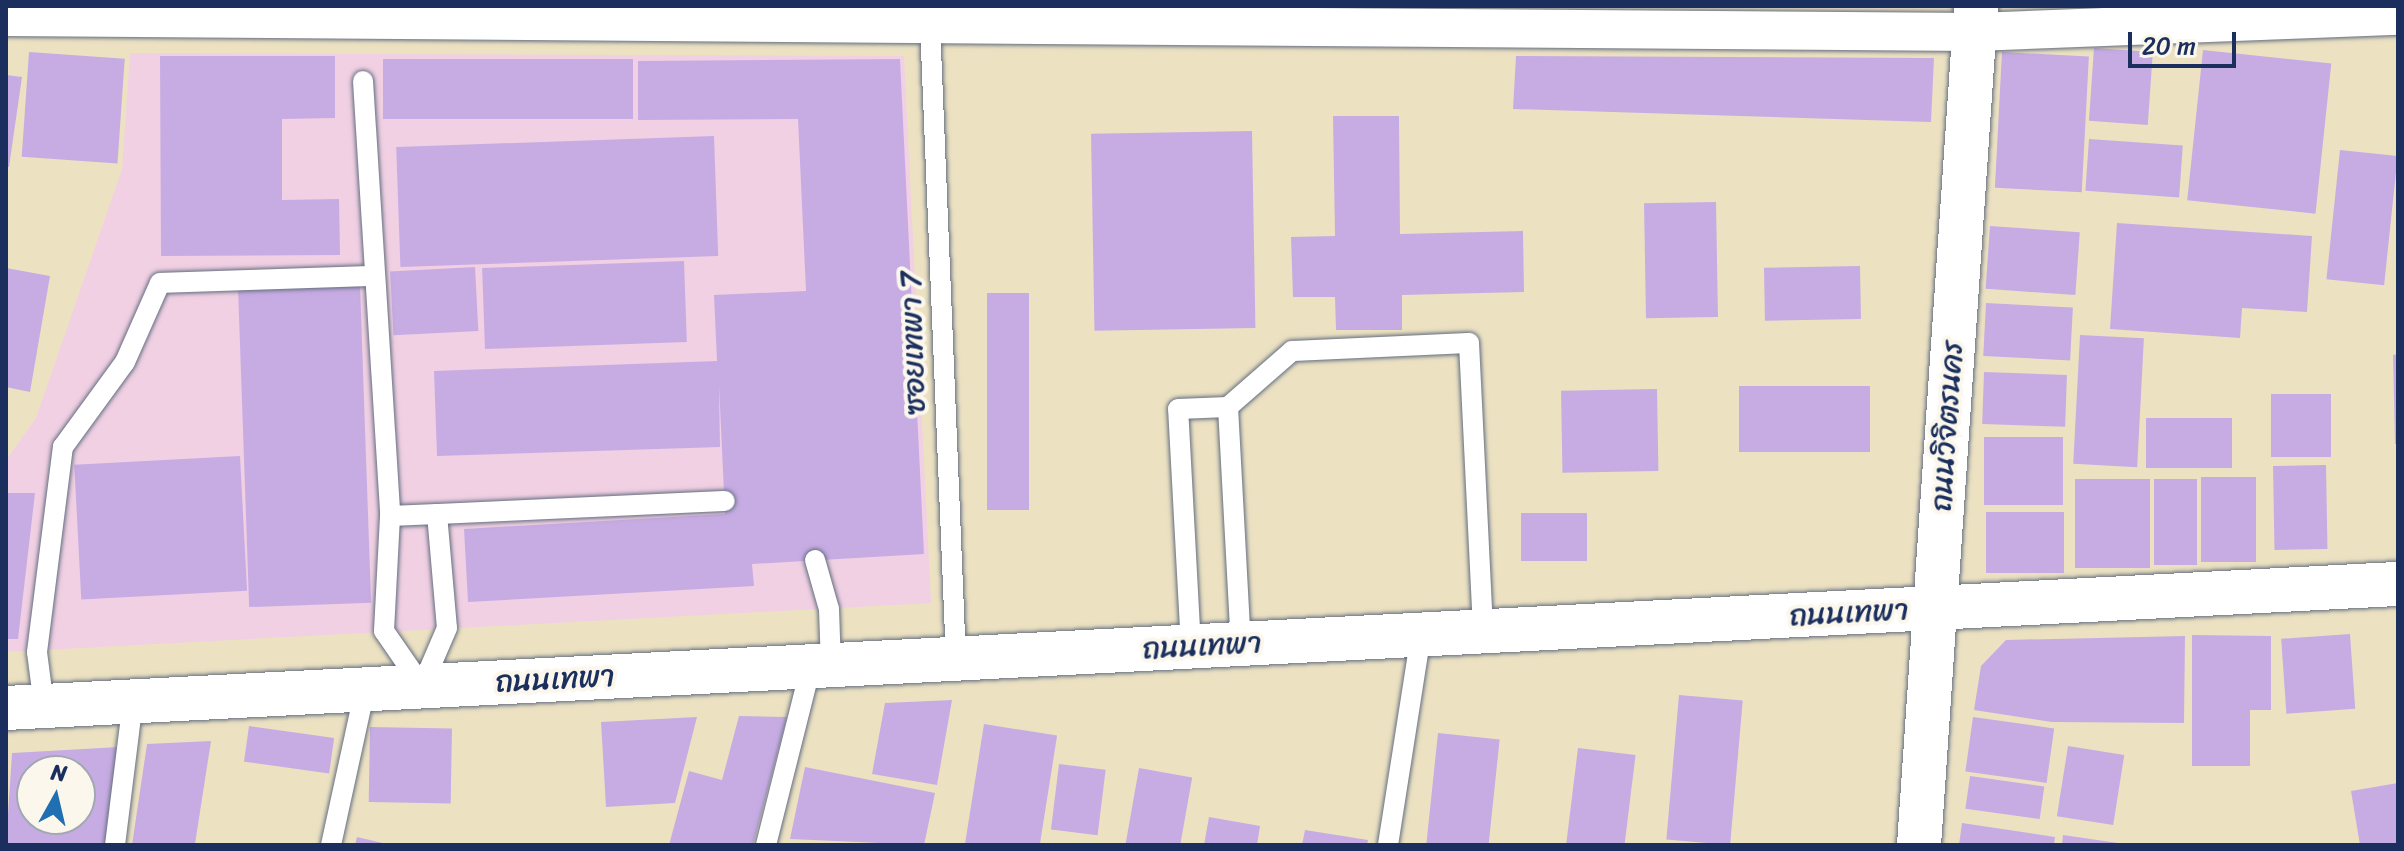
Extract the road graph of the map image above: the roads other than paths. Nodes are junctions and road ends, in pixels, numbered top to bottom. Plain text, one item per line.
1 (314, 13) edge
2 (21, 14) edge
3 (728, 14) edge
4 (929, 15) edge
5 (1296, 16) edge
6 (2398, 16) edge
7 (1975, 19) edge
8 (363, 81) dead end
9 (375, 276) junction
10 (1228, 407) junction
11 (725, 501) dead end
12 (437, 514) junction
13 (390, 516) junction
14 (815, 560) dead end
15 (2398, 584) edge
16 (1935, 609) junction
17 (1483, 632) junction
18 (1421, 635) junction
19 (1241, 644) junction
20 (1191, 647) junction
21 (956, 659) junction
22 (821, 666) junction
23 (422, 686) junction
24 (365, 689) junction
25 (133, 701) junction
26 (25, 707) edge
27 (115, 845) edge
28 (331, 845) edge
29 (766, 845) edge
30 (1388, 845) edge
31 (1919, 845) edge

1 - 2 street
1 - 3 street
3 - 4 street
4 - 5 street
4 - 21 lane, ซอยเทพา 7
5 - 7 street
6 - 7 street
7 - 16 main road, ถนนวิจิตรนคร
8 - 9 lane
9 - 13 lane
9 - 26 lane
10 - 17 lane
10 - 19 lane
10 - 20 lane
11 - 12 lane
12 - 13 lane
12 - 23 lane
13 - 23 lane
14 - 22 lane
15 - 16 main road, ถนนเทพา
16 - 17 main road, ถนนเทพา
16 - 31 main road, ถนนวิจิตรนคร
17 - 18 main road, ถนนเทพา
18 - 19 main road, ถนนเทพา
18 - 30 lane
19 - 20 main road, ถนนเทพา
20 - 21 main road, ถนนเทพา
21 - 22 main road, ถนนเทพา
22 - 23 main road, ถนนเทพา
22 - 29 lane
23 - 24 main road, ถนนเทพา
24 - 25 main road, ถนนเทพา
24 - 28 lane
25 - 26 main road, ถนนเทพา
25 - 27 lane

